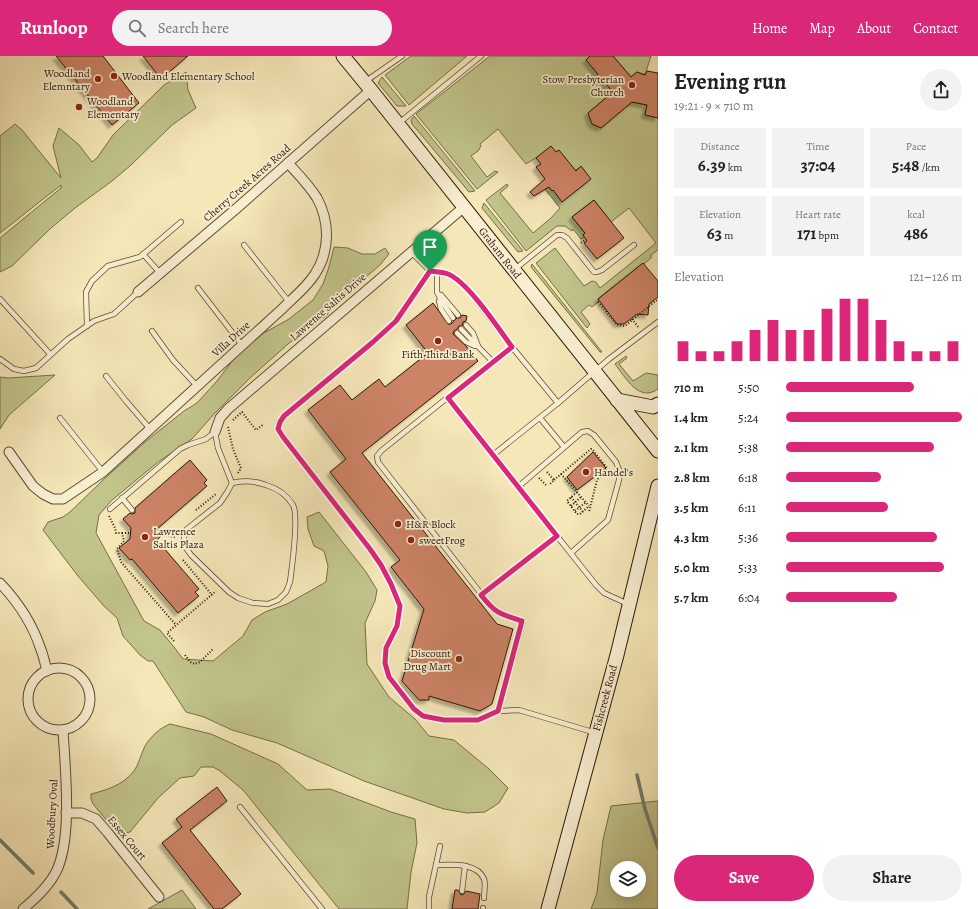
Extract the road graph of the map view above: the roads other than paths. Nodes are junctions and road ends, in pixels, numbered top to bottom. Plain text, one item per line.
1 (342, 56) edge
2 (402, 56) edge
3 (481, 56) edge
4 (368, 86) junction
5 (398, 124) junction
6 (288, 163) junction
7 (464, 207) junction
8 (181, 222) dead end
9 (244, 245) dead end
10 (634, 245) dead end
11 (411, 252) junction
12 (143, 254) junction
13 (513, 270) junction
14 (430, 271) junction
15 (437, 272) junction
16 (160, 273) junction
17 (198, 288) dead end
18 (138, 292) joint
19 (438, 292) junction
20 (0, 299) edge
21 (289, 302) junction
22 (458, 315) dead end
23 (451, 320) dead end
24 (658, 322) edge
25 (466, 325) dead end
26 (87, 326) junction
27 (152, 331) dead end
28 (459, 331) dead end
29 (242, 345) junction
30 (479, 347) junction
31 (512, 347) junction
32 (50, 354) junction
33 (0, 359) edge
34 (493, 362) junction
35 (594, 372) junction
36 (106, 376) dead end
37 (197, 386) junction
38 (448, 398) junction
39 (617, 400) junction
40 (558, 403) junction
41 (658, 404) edge
42 (60, 418) dead end
43 (540, 418) junction
44 (150, 429) junction
45 (215, 432) junction
46 (564, 447) junction
47 (658, 451) edge
48 (9, 452) dead end
49 (493, 455) junction
50 (103, 472) junction
51 (232, 483) junction
52 (658, 486) edge
53 (518, 487) junction
54 (122, 498) junction
55 (110, 509) road end
56 (132, 510) dead end
57 (557, 536) junction
58 (571, 553) junction
59 (0, 583) edge
60 (481, 595) junction
61 (629, 605) junction
62 (47, 671) junction
63 (498, 711) junction
64 (63, 730) junction
65 (596, 733) junction
66 (240, 807) dead end
67 (66, 813) junction
68 (440, 846) dead end
69 (436, 864) junction
70 (465, 866) junction
71 (462, 891) dead end
72 (159, 897) dead end
73 (484, 898) dead end
74 (23, 909) edge
75 (322, 909) edge
76 (429, 909) edge
77 (548, 909) edge

1 - 4 main road, Graham Road
2 - 4 lane
3 - 5 lane
4 - 5 main road, Graham Road
4 - 6 street, Cherry Creek Acres Road
5 - 7 main road, Graham Road
6 - 16 street, Cherry Creek Acres Road
6 - 21 street, Villa Drive
7 - 11 street, Lawrence Saltis Drive
7 - 13 main road, Graham Road
8 - 12 lane
9 - 21 lane
10 - 13 lane
11 - 14 lane
11 - 45 street, Lawrence Saltis Drive
12 - 16 lane
12 - 26 lane
13 - 35 main road, Graham Road
14 - 15 lane
14 - 63 lane
15 - 19 lane
15 - 31 lane
16 - 18 street, Cherry Creek Acres Road
17 - 29 lane
18 - 26 lane
19 - 22 lane
19 - 23 lane
20 - 32 lane
21 - 29 street, Villa Drive
24 - 35 lane
25 - 30 lane
26 - 32 lane
27 - 37 lane
28 - 30 lane
29 - 37 street, Villa Drive
30 - 34 lane
31 - 34 lane
31 - 40 lane
32 - 33 lane
34 - 38 lane
35 - 39 main road, Graham Road
35 - 40 lane
36 - 44 lane
37 - 44 street, Villa Drive
38 - 49 lane
38 - 60 lane
39 - 41 main road
39 - 47 main road, Graham Road
40 - 43 lane
42 - 50 lane
43 - 46 lane
43 - 49 lane
44 - 50 street, Villa Drive
45 - 51 lane
45 - 54 lane
46 - 53 lane
46 - 58 lane
48 - 50 street, Villa Drive
49 - 53 lane
51 - 51 lane
52 - 61 main road, Fishcreek Road
53 - 57 lane
54 - 55 lane
54 - 56 lane
57 - 58 lane
57 - 60 lane
58 - 61 lane
59 - 62 street
60 - 63 lane
61 - 65 main road, Fishcreek Road
62 - 64 street
62 - 64 street
63 - 65 lane
64 - 67 street, Woodbury Oval
65 - 77 main road, Fishcreek Road
66 - 75 lane
67 - 72 street, Essex Court
67 - 74 street, Woodbury Oval
68 - 69 lane
69 - 70 lane
69 - 76 lane
70 - 71 lane
70 - 73 lane

